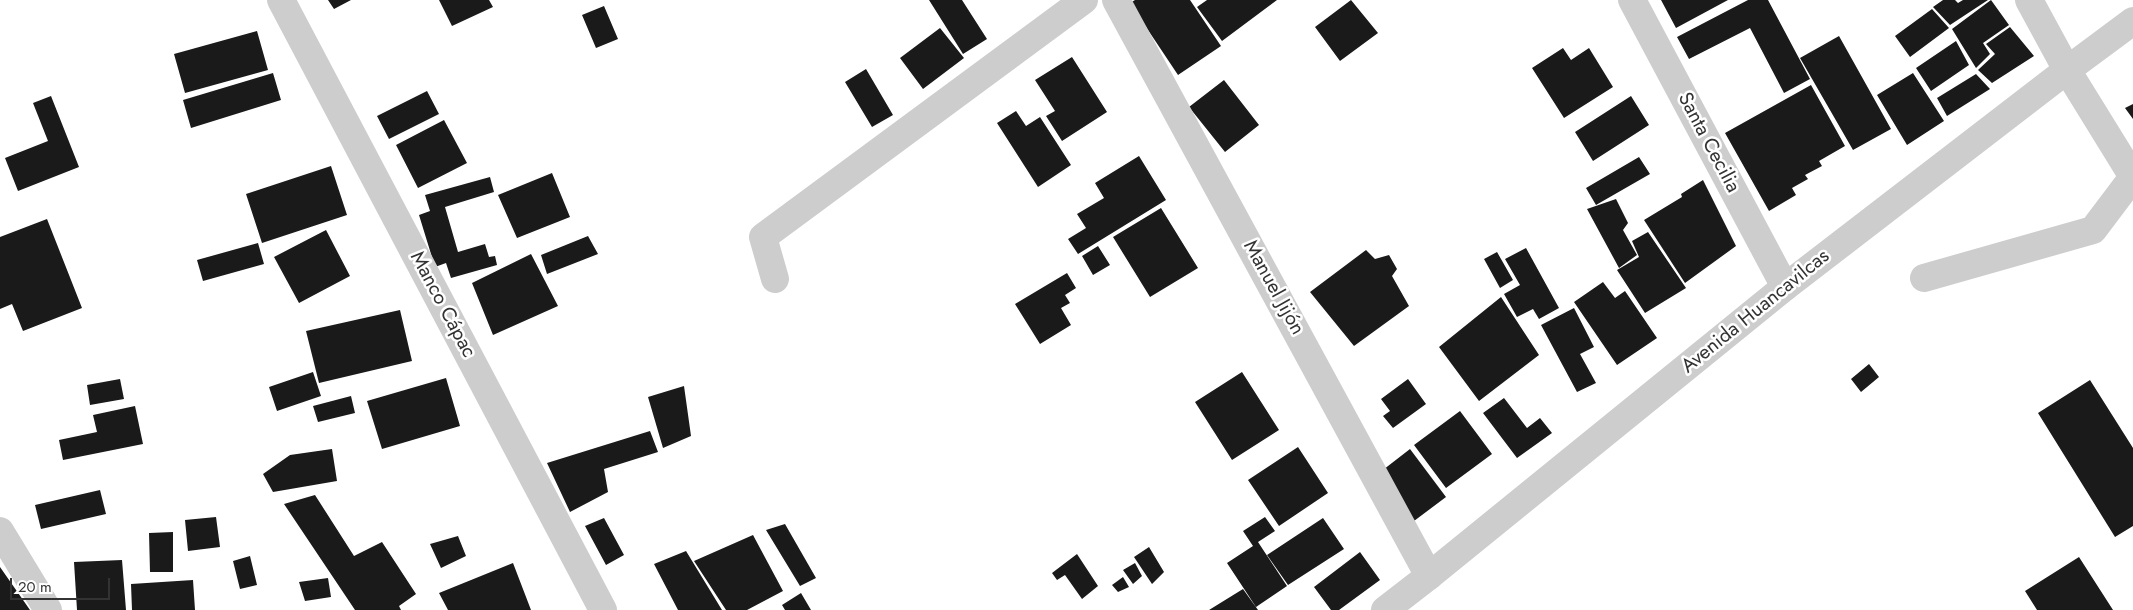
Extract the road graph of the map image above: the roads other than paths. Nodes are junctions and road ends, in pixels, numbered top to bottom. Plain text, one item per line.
1 (281, 0) edge
2 (1084, 0) edge
3 (1116, 0) edge
4 (1632, 0) edge
5 (2029, 0) edge
6 (2133, 21) edge
7 (2067, 70) junction
8 (2133, 177) edge
9 (1924, 278) dead end
10 (774, 279) dead end
11 (1785, 287) junction
12 (0, 531) edge
13 (1429, 576) junction
14 (48, 610) edge
15 (603, 610) edge
16 (1384, 610) edge

1 - 15 street, Manco Cápac
2 - 10 street
3 - 13 street, Manuel Jijón
4 - 11 street, Santa Cecilia
5 - 7 street
6 - 7 street, Avenida Huancavilcas
7 - 8 street
7 - 11 street, Avenida Huancavilcas
8 - 9 street
11 - 13 street, Avenida Huancavilcas
12 - 14 street
13 - 16 street, Avenida Huancavilcas

